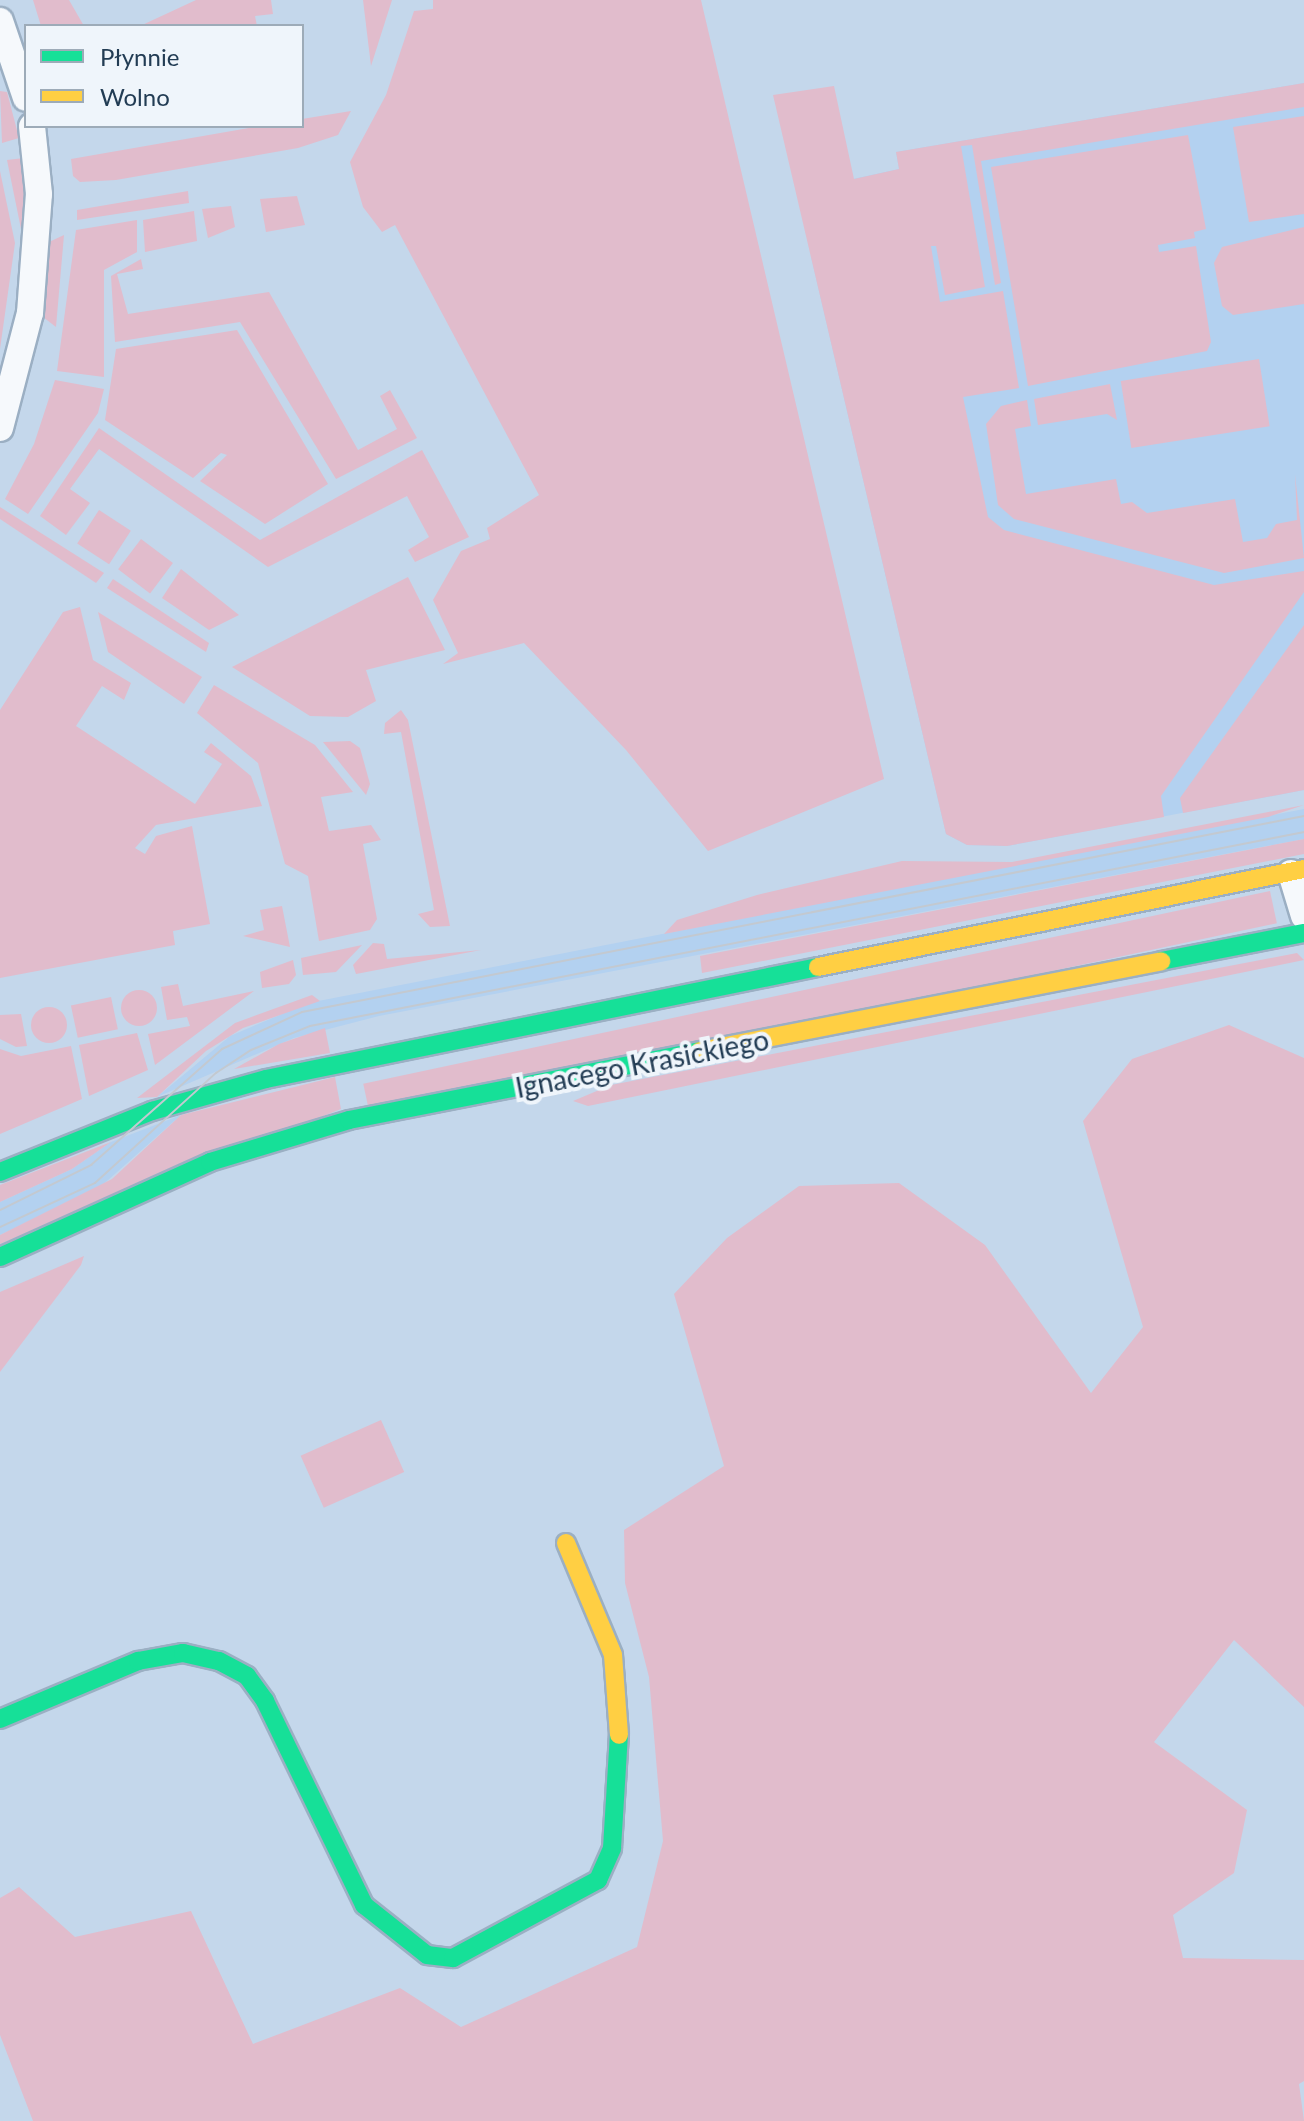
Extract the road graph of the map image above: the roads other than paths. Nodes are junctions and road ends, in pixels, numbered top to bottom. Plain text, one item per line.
1 (0, 21) edge
2 (24, 92) edge
3 (33, 128) edge
4 (0, 428) edge
5 (1298, 871) edge
6 (1304, 916) edge
7 (1304, 933) edge
8 (0, 1172) edge
9 (0, 1257) edge
10 (566, 1543) dead end
11 (1, 1716) edge

1 - 2 street
3 - 4 street
5 - 6 street
5 - 8 main road, Ignacego Krasickiego
7 - 9 main road, Ignacego Krasickiego
10 - 11 main road

